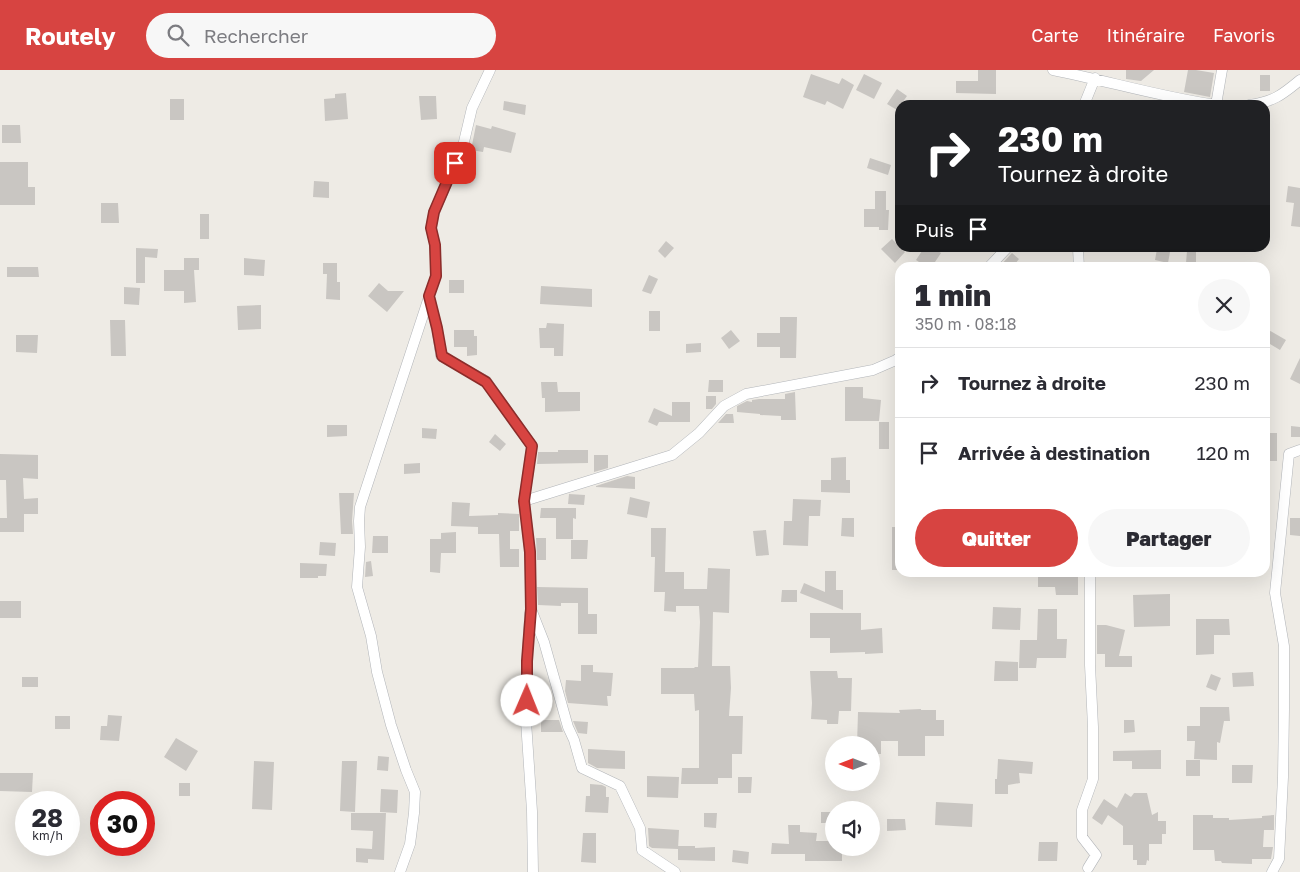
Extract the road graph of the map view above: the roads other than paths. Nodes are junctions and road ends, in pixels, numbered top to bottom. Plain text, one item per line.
1 (490, 70) edge
2 (1053, 70) edge
3 (1222, 70) edge
4 (1095, 78) junction
5 (1300, 80) edge
6 (1086, 100) edge
7 (1093, 100) edge
8 (1188, 100) edge
9 (1217, 100) edge
10 (1270, 101) edge
11 (1003, 252) edge
12 (994, 262) edge
13 (429, 296) junction
14 (895, 360) edge
15 (1300, 450) edge
16 (524, 501) junction
17 (1090, 577) edge
18 (531, 609) junction
19 (1088, 868) dead end
20 (400, 872) edge
21 (533, 872) edge
22 (675, 872) edge
23 (1272, 872) edge

1 - 13 street
2 - 4 street
3 - 9 street
4 - 6 street
4 - 7 street
4 - 8 street
5 - 10 street
11 - 12 street
13 - 16 street
13 - 20 street
14 - 16 street
15 - 23 street
16 - 18 street
17 - 19 street
18 - 21 street
18 - 22 street

